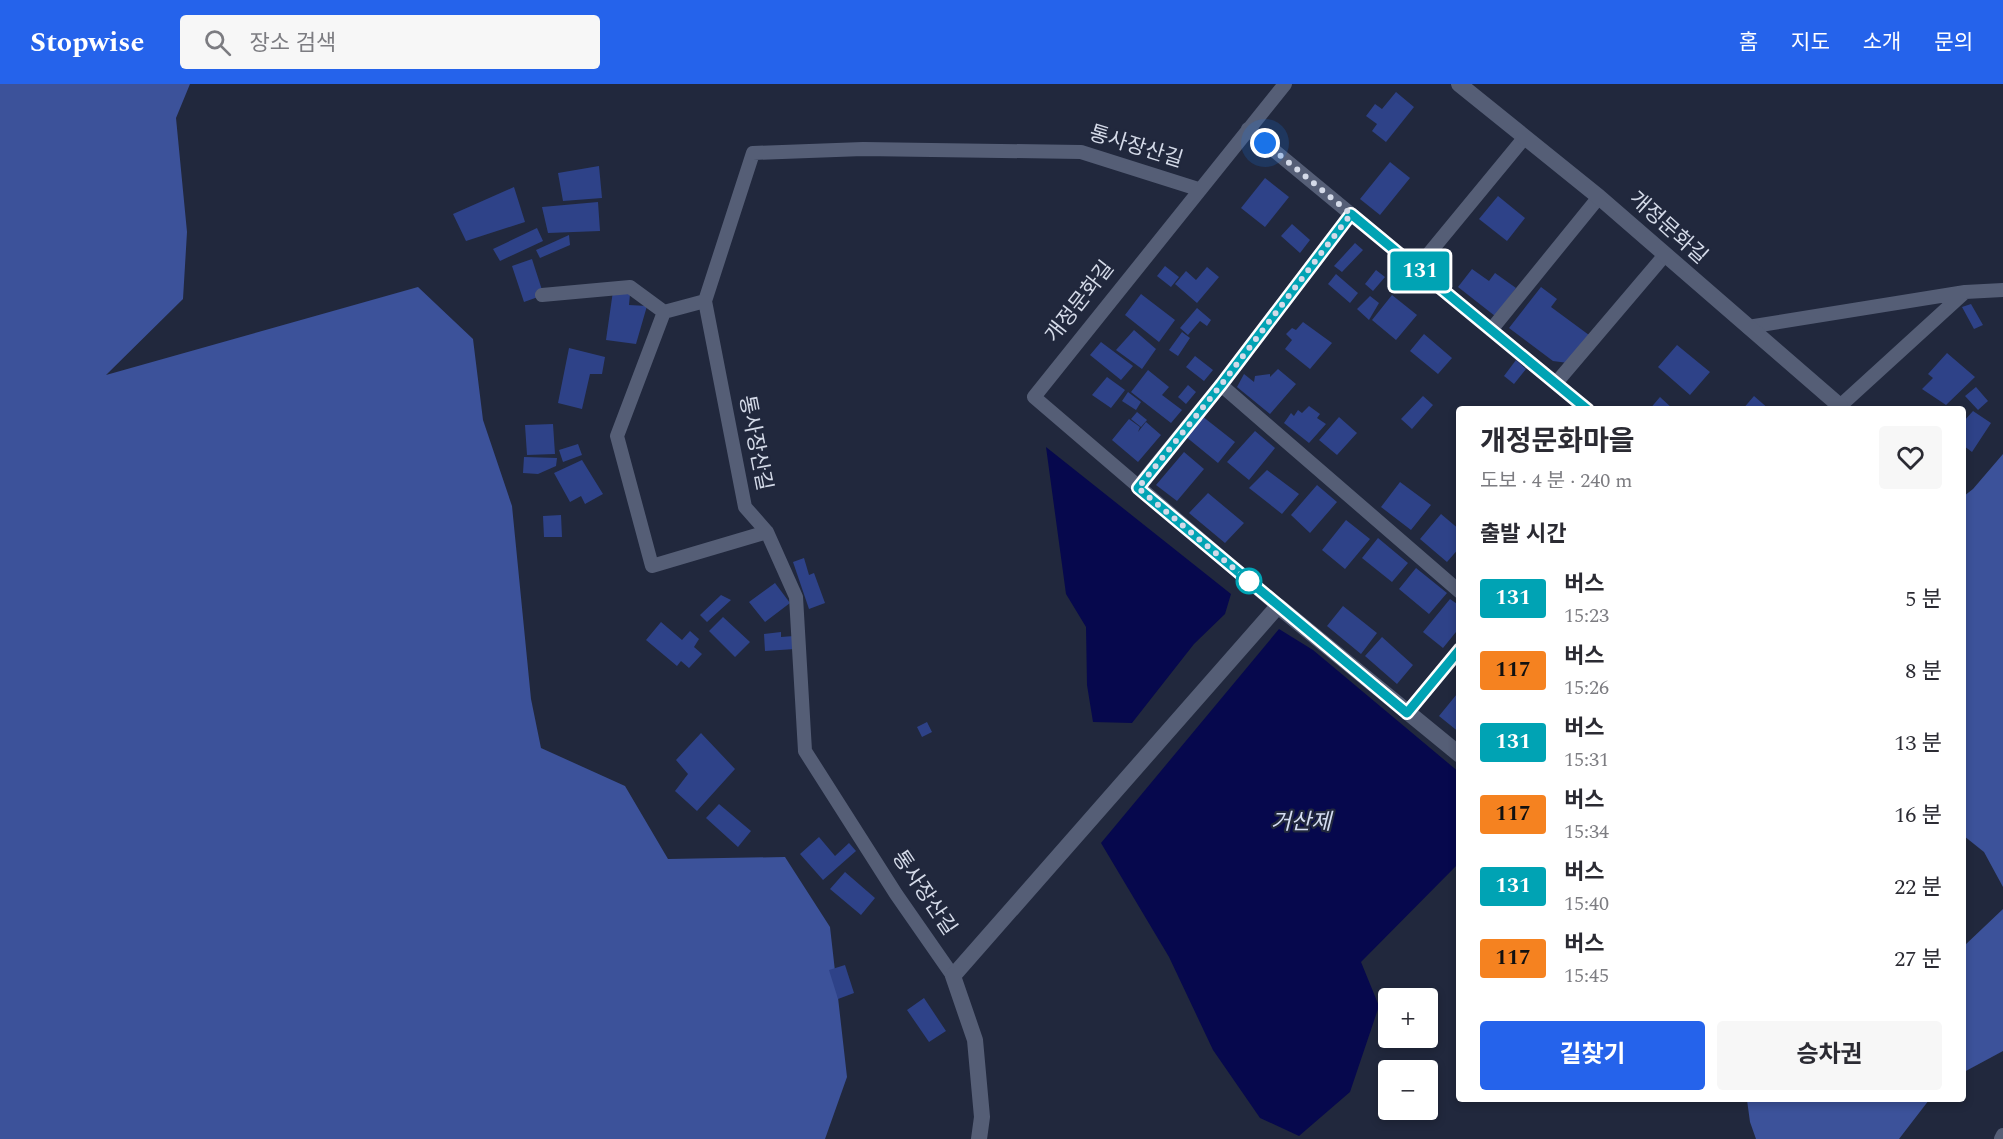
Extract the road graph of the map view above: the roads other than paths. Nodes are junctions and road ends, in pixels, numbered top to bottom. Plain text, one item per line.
1 (1285, 84) edge
2 (1459, 84) edge
3 (1248, 129) junction
4 (1525, 137) junction
5 (1198, 189) junction
6 (1599, 197) junction
7 (1351, 214) junction
8 (1664, 256) junction
9 (1417, 268) junction
10 (2003, 290) edge
11 (1965, 292) junction
12 (542, 295) dead end
13 (705, 301) junction
14 (664, 312) junction
15 (1748, 327) junction
16 (1491, 330) junction
17 (1556, 383) junction
18 (1221, 385) junction
19 (1583, 406) edge
20 (1836, 406) edge
21 (1840, 406) edge
22 (1138, 488) junction
23 (767, 532) junction
24 (1456, 589) edge
25 (1278, 606) junction
26 (1456, 654) edge
27 (1407, 713) junction
28 (1456, 752) edge
29 (953, 976) junction
30 (980, 1139) edge

1 - 3 street, 개정문화길
2 - 4 street, 개정문화길
3 - 5 street, 개정문화길
3 - 7 street
4 - 6 street, 개정문화길
4 - 9 street
5 - 13 street, 통사장산길
5 - 22 street, 개정문화길
6 - 8 street, 개정문화길
6 - 16 street
7 - 9 street
7 - 18 street
8 - 15 street, 개정문화길
8 - 17 street
9 - 16 street
10 - 11 street
11 - 15 street
11 - 21 street
12 - 14 street
13 - 14 street
13 - 23 street, 통사장산길
14 - 23 street
15 - 20 street, 개정문화길
16 - 17 street
17 - 19 street
18 - 22 street
18 - 24 street
22 - 25 street, 개정문화길
23 - 29 street, 통사장산길
25 - 27 street, 개정문화길
25 - 29 street
26 - 27 street
27 - 28 street, 개정문화길
29 - 30 street, 통사장산길

